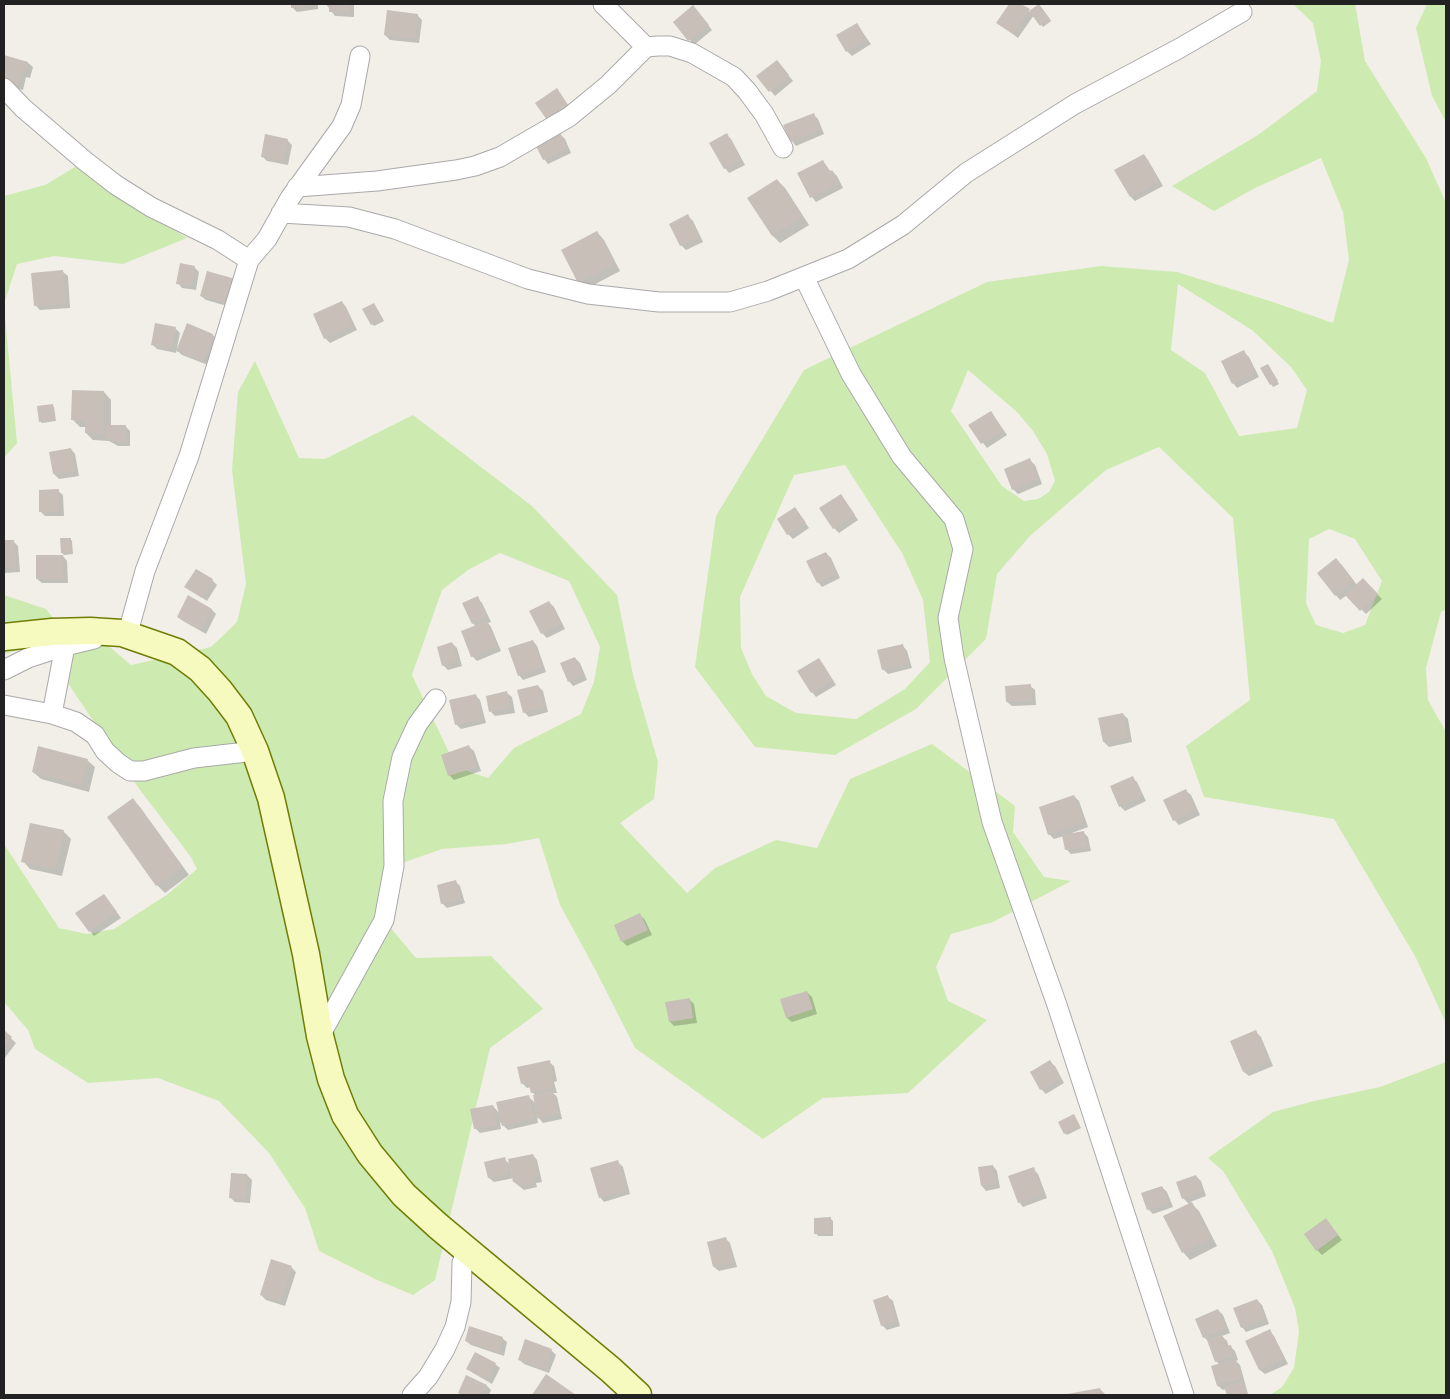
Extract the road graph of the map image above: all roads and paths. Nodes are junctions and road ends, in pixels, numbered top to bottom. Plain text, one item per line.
1 (603, 4) edge
2 (1242, 12) dead end
3 (646, 47) junction
4 (360, 56) dead end
5 (4, 88) edge
6 (783, 148) dead end
7 (297, 187) junction
8 (281, 213) junction
9 (249, 260) junction
10 (804, 277) junction
11 (125, 635) junction
12 (4, 637) edge
13 (65, 646) junction
14 (4, 670) edge
15 (436, 699) dead end
16 (4, 705) edge
17 (52, 714) junction
18 (255, 751) junction
19 (320, 1036) junction
20 (466, 1250) junction
21 (412, 1395) edge
22 (638, 1395) edge
23 (1184, 1395) edge

1 - 3 street
2 - 10 street
3 - 6 street
3 - 7 street
4 - 7 street
5 - 9 street
7 - 8 street
8 - 9 street
8 - 10 street
9 - 11 street
10 - 23 street
11 - 12 main road
11 - 13 street
11 - 18 main road
13 - 14 street
13 - 17 street
15 - 19 street
16 - 17 street
17 - 18 street
18 - 19 main road
19 - 20 main road
20 - 21 street
20 - 22 main road

